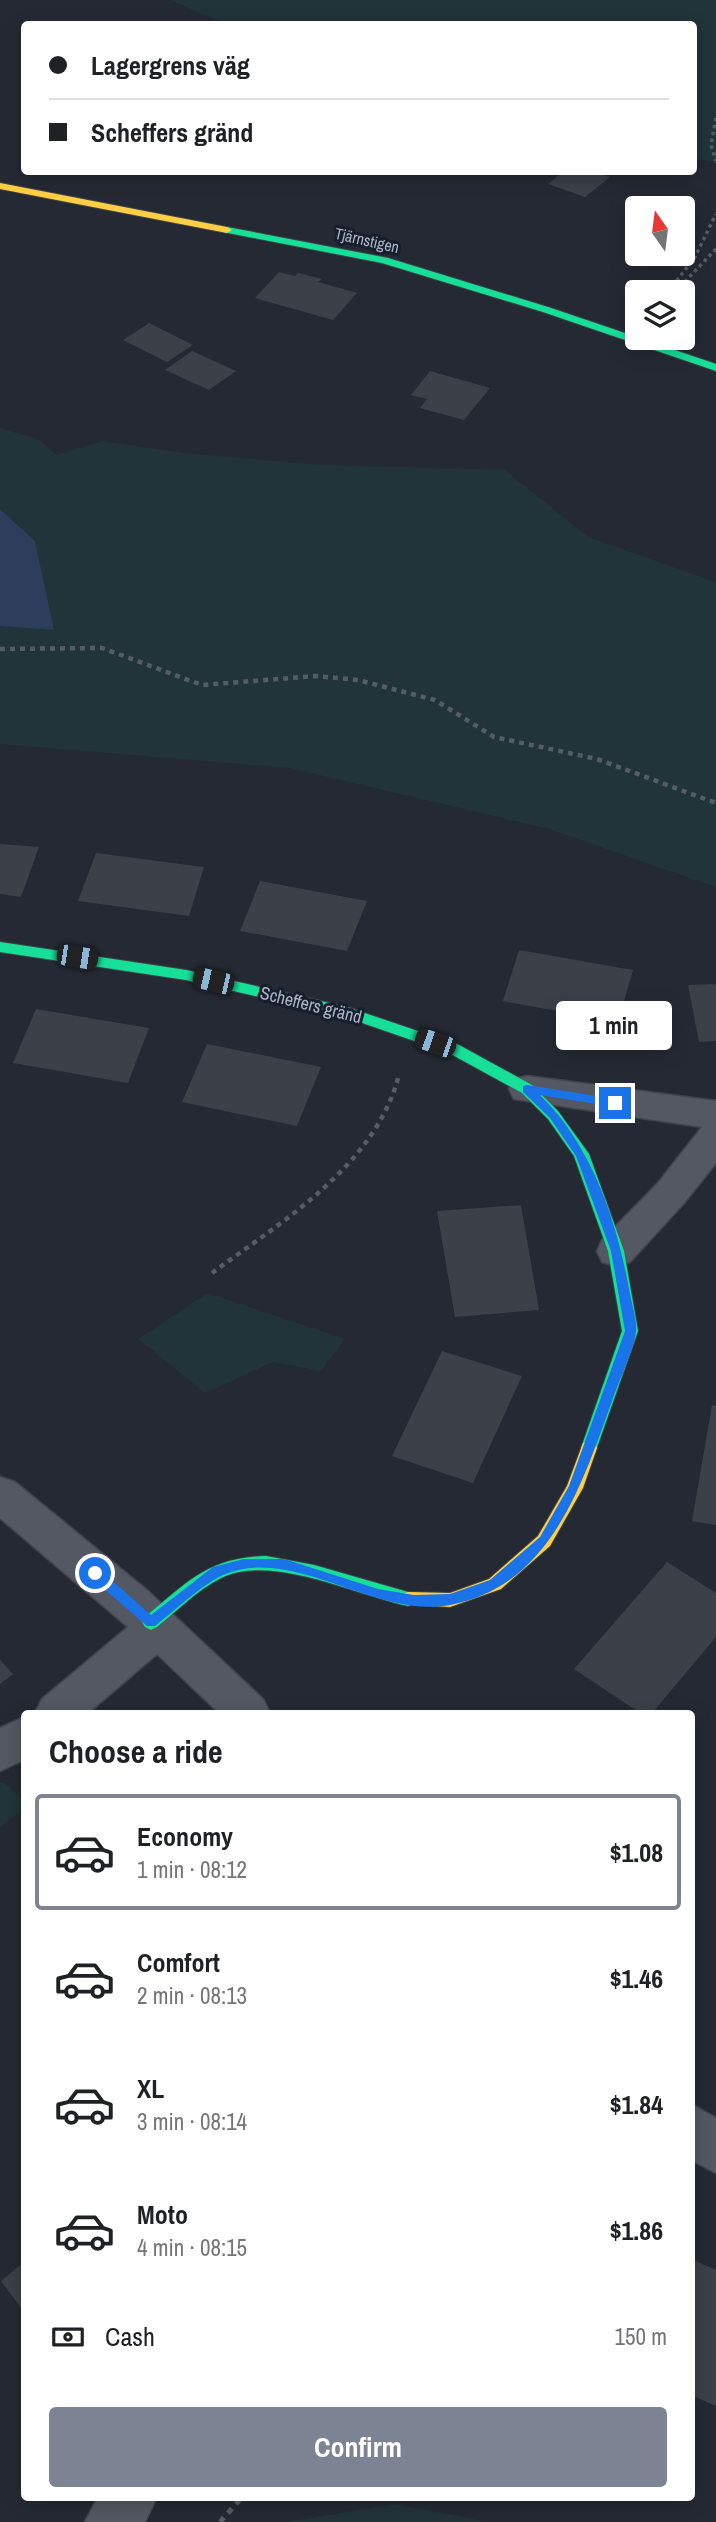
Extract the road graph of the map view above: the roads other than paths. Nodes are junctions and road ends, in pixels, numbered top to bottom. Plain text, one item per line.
1 (0, 186) edge
2 (716, 368) edge
3 (0, 947) edge
4 (527, 1089) junction
5 (716, 1115) edge
6 (716, 1136) edge
7 (616, 1251) junction
8 (0, 1494) edge
9 (154, 1625) junction
10 (60, 1710) edge
11 (245, 1710) edge
12 (21, 1739) edge
13 (0, 1751) edge
14 (695, 2131) edge
15 (716, 2149) edge
16 (128, 2501) edge
17 (112, 2522) edge

1 - 2 street, Tjärnstigen
3 - 4 street, Scheffers gränd
4 - 5 street, Scheffers gränd
4 - 7 street, Scheffers gränd
6 - 7 street
7 - 9 street, Scheffers gränd
8 - 9 street
9 - 10 street
9 - 11 street
12 - 13 street
14 - 15 street
16 - 17 street

